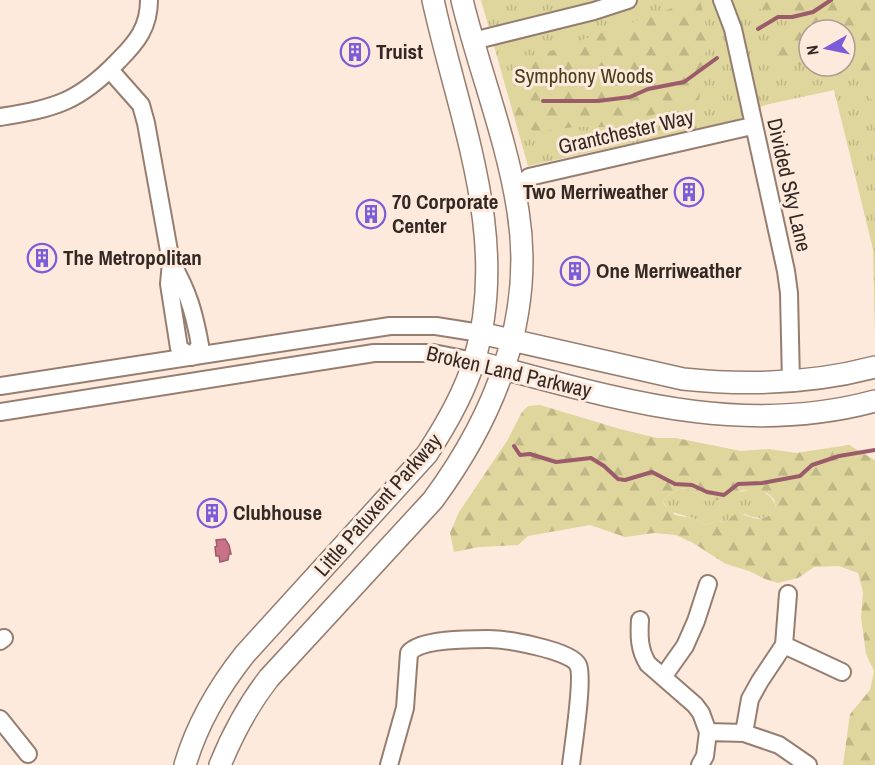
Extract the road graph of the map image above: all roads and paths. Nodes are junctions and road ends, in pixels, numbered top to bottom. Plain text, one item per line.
1 (149, 0) edge
2 (433, 0) edge
3 (441, 0) edge
4 (462, 0) edge
5 (628, 0) edge
6 (722, 0) edge
7 (473, 40) junction
8 (448, 63) junction
9 (110, 70) junction
10 (0, 117) edge
11 (752, 126) junction
12 (498, 127) junction
13 (514, 190) junction
14 (480, 333) junction
15 (512, 340) junction
16 (192, 357) junction
17 (474, 361) junction
18 (875, 367) edge
19 (504, 369) junction
20 (791, 383) junction
21 (0, 386) edge
22 (875, 401) edge
23 (0, 412) edge
24 (708, 584) dead end
25 (788, 594) dead end
26 (640, 620) dead end
27 (784, 645) junction
28 (842, 672) dead end
29 (663, 677) junction
30 (223, 681) junction
31 (0, 719) edge
32 (708, 732) junction
33 (744, 733) junction
34 (28, 754) dead end
35 (173, 765) edge
36 (185, 765) edge
37 (220, 765) edge
38 (389, 765) edge
39 (571, 765) edge
40 (700, 765) edge
41 (808, 765) edge

1 - 9 street
2 - 8 main road, Little Patuxent Parkway
3 - 7 main road
4 - 7 main road, Little Patuxent Parkway
5 - 7 street
6 - 11 street, Divided Sky Lane
7 - 12 main road, Little Patuxent Parkway
8 - 12 main road
8 - 14 main road, Little Patuxent Parkway
9 - 10 street
9 - 16 street
11 - 13 street, Grantchester Way
11 - 20 street, Divided Sky Lane
12 - 13 main road, Little Patuxent Parkway
13 - 15 main road, Little Patuxent Parkway
14 - 15 main road, Broken Land Parkway
14 - 16 street, Broken Land Parkway
14 - 17 main road, Little Patuxent Parkway
15 - 19 main road, Little Patuxent Parkway
15 - 20 main road, Broken Land Parkway
16 - 21 street, Broken Land Parkway
17 - 19 main road, Broken Land Parkway
17 - 23 street, Broken Land Parkway
17 - 30 main road, Little Patuxent Parkway
18 - 20 main road, Broken Land Parkway
19 - 22 main road, Broken Land Parkway
19 - 37 main road, Little Patuxent Parkway
24 - 29 street
25 - 27 street
26 - 29 street
27 - 28 street
27 - 33 street
29 - 32 street
30 - 35 main road
30 - 36 main road, Little Patuxent Parkway
31 - 34 street
32 - 33 street
32 - 40 street
33 - 41 street
38 - 39 street

